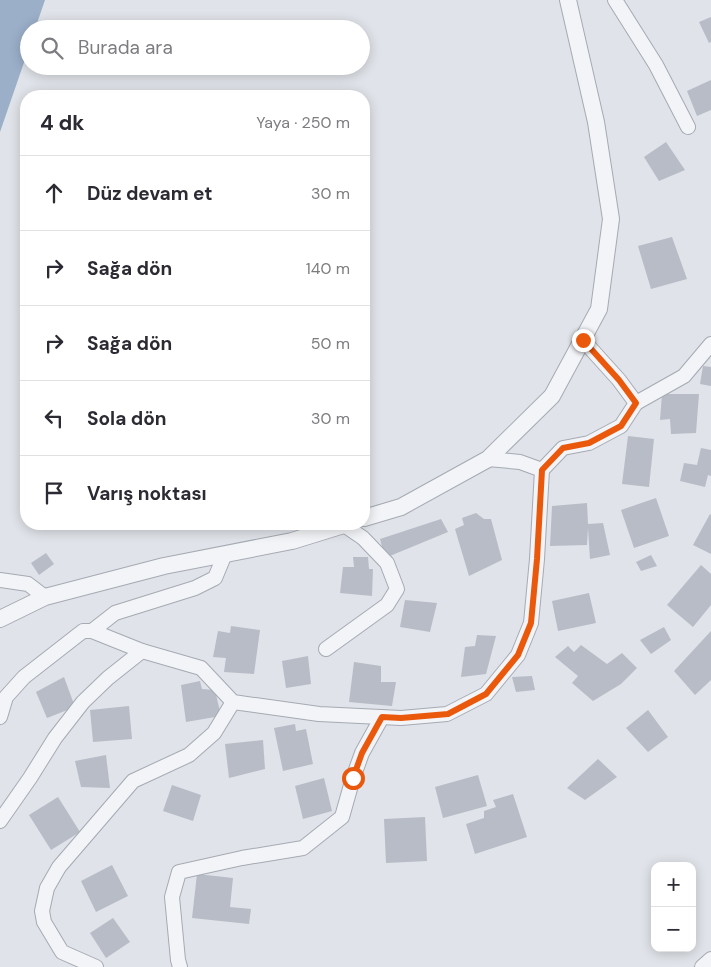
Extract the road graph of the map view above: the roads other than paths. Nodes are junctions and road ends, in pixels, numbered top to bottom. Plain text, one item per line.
1 (568, 0) edge
2 (615, 0) edge
3 (688, 127) dead end
4 (583, 340) junction
5 (711, 344) edge
6 (636, 403) junction
7 (488, 459) junction
8 (542, 470) junction
9 (370, 516) edge
10 (327, 530) edge
11 (353, 530) edge
12 (225, 554) junction
13 (0, 580) edge
14 (45, 598) junction
15 (0, 619) edge
16 (92, 631) junction
17 (326, 649) dead end
18 (142, 651) junction
19 (233, 702) junction
20 (0, 717) edge
21 (382, 717) junction
22 (0, 821) edge
23 (62, 952) junction
24 (711, 959) edge
25 (65, 967) edge
26 (96, 967) edge
27 (180, 967) edge
28 (702, 967) edge

1 - 4 street
2 - 3 street
4 - 6 street
4 - 7 street
5 - 6 street
6 - 8 street
7 - 8 street
7 - 9 street
8 - 21 street
10 - 12 street
11 - 17 street
12 - 14 street
12 - 16 street
13 - 14 street
14 - 15 street
16 - 18 street
16 - 20 street
18 - 19 street
18 - 22 street
19 - 21 street
19 - 23 street
21 - 27 street
23 - 25 street
23 - 26 street
24 - 28 street

